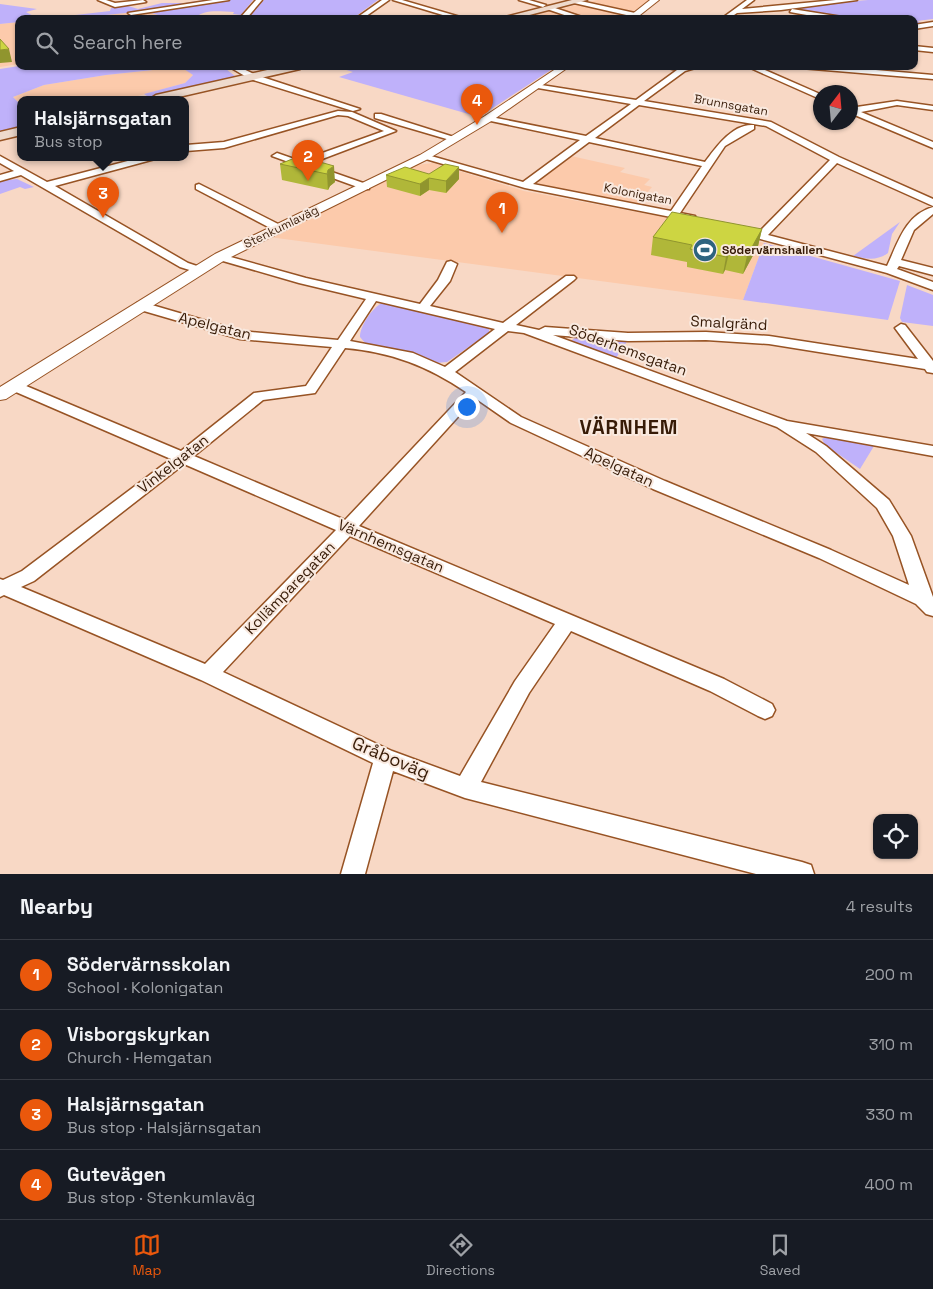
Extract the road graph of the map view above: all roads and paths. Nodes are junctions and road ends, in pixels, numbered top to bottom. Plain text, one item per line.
1 (101, 0) edge
2 (150, 0) edge
3 (226, 0) edge
4 (259, 0) edge
5 (386, 0) edge
6 (396, 0) edge
7 (522, 0) edge
8 (597, 0) edge
9 (655, 0) edge
10 (751, 0) edge
11 (853, 0) edge
12 (579, 1) edge
13 (546, 6) junction
14 (779, 10) junction
15 (619, 11) junction
16 (736, 11) junction
17 (131, 13) dead end
18 (246, 15) edge
19 (364, 15) edge
20 (450, 15) edge
21 (515, 15) edge
22 (571, 15) edge
23 (628, 15) edge
24 (636, 15) edge
25 (730, 15) edge
26 (814, 15) edge
27 (933, 24) edge
28 (918, 26) edge
29 (918, 48) edge
30 (933, 50) edge
31 (239, 70) edge
32 (283, 70) edge
33 (560, 70) edge
34 (682, 70) edge
35 (758, 70) edge
36 (849, 70) edge
37 (253, 77) junction
38 (933, 77) edge
39 (538, 86) junction
40 (813, 94) edge
41 (169, 96) edge
42 (638, 102) junction
43 (933, 108) edge
44 (858, 109) edge
45 (858, 113) edge
46 (489, 118) junction
47 (749, 123) junction
48 (17, 132) edge
49 (0, 136) edge
50 (453, 138) junction
51 (587, 140) junction
52 (933, 146) edge
53 (189, 148) edge
54 (277, 156) dead end
55 (424, 156) junction
56 (0, 159) edge
57 (836, 159) junction
58 (137, 161) edge
59 (300, 164) junction
60 (708, 165) junction
61 (22, 172) junction
62 (0, 178) edge
63 (525, 185) junction
64 (45, 186) junction
65 (199, 187) dead end
66 (366, 187) junction
67 (933, 203) edge
68 (933, 210) edge
69 (674, 214) junction
70 (921, 216) junction
71 (698, 219) edge
72 (933, 219) edge
73 (278, 228) junction
74 (734, 229) edge
75 (761, 236) junction
76 (220, 257) junction
77 (451, 264) dead end
78 (893, 266) junction
79 (199, 270) junction
80 (933, 272) edge
81 (570, 278) dead end
82 (933, 286) edge
83 (373, 297) junction
84 (141, 306) junction
85 (423, 308) junction
86 (504, 327) junction
87 (901, 328) dead end
88 (526, 330) junction
89 (340, 345) junction
90 (930, 368) edge
91 (446, 372) junction
92 (7, 390) edge
93 (474, 391) junction
94 (782, 424) junction
95 (933, 451) edge
96 (183, 457) junction
97 (348, 528) junction
98 (1, 588) edge
99 (928, 604) edge
100 (567, 621) junction
101 (208, 674) junction
102 (765, 710) dead end
103 (385, 758) junction
104 (465, 788) junction
105 (353, 874) edge
106 (802, 874) edge

1 - 2 street
3 - 17 street
4 - 18 street
5 - 19 street
6 - 20 street
7 - 13 street
8 - 15 street
9 - 24 street
10 - 16 street
11 - 14 street
12 - 13 main road
12 - 15 street
13 - 21 main road
13 - 22 street
14 - 16 street
14 - 26 street
15 - 23 street
16 - 25 street
27 - 28 street
29 - 30 street
31 - 37 street
32 - 37 main road
33 - 39 street, Stenkumlaväg
34 - 42 street
35 - 40 street
36 - 38 street
37 - 41 main road
37 - 50 street
39 - 42 street, Brunnsgatan
39 - 46 street, Stenkumlaväg
42 - 47 street, Brunnsgatan
42 - 51 street
43 - 44 street
45 - 52 street
46 - 50 street, Stenkumlaväg
46 - 51 street
47 - 57 street, Brunnsgatan
47 - 60 street
48 - 49 main road
50 - 55 street, Stenkumlaväg
51 - 60 street
51 - 63 street
53 - 59 street
54 - 59 street
55 - 63 street, Kolonigatan
55 - 66 street, Stenkumlaväg
56 - 61 street
57 - 67 street, Brunnsgatan
57 - 75 street
58 - 64 street
59 - 66 street
60 - 69 street
61 - 62 street
61 - 64 street
63 - 69 street, Kolonigatan
64 - 79 street
65 - 73 street
66 - 73 street, Stenkumlaväg
68 - 70 street
69 - 71 street, Kolonigatan
70 - 72 street
70 - 78 street
73 - 76 street, Stenkumlaväg
74 - 75 street
75 - 78 street
76 - 79 street, Stenkumlaväg
76 - 83 street, Söderhemsgatan
77 - 85 street
78 - 80 street
78 - 82 street
79 - 84 street, Stenkumlaväg
81 - 86 street
83 - 85 street, Söderhemsgatan
83 - 89 street, Vinkelgatan
84 - 89 street, Apelgatan
84 - 92 street, Stenkumlaväg
85 - 86 street, Söderhemsgatan
86 - 88 street, Söderhemsgatan
86 - 91 street
87 - 90 street
88 - 90 street, Smalgränd
88 - 94 street, Söderhemsgatan
89 - 91 street, Apelgatan
89 - 96 street, Vinkelgatan
91 - 93 street, Apelgatan
92 - 96 street, Värnhemsgatan
93 - 97 street, Kollämparegatan
93 - 99 street, Apelgatan
94 - 95 street
94 - 99 street, Söderhemsgatan
96 - 97 street, Värnhemsgatan
96 - 98 street, Vinkelgatan
97 - 100 street, Värnhemsgatan
97 - 101 street, Kollämparegatan
98 - 101 street, Gråboväg
100 - 102 street, Värnhemsgatan
100 - 104 street
101 - 103 street, Gråboväg
103 - 104 street, Gråboväg
103 - 105 street
104 - 106 street, Gråboväg

